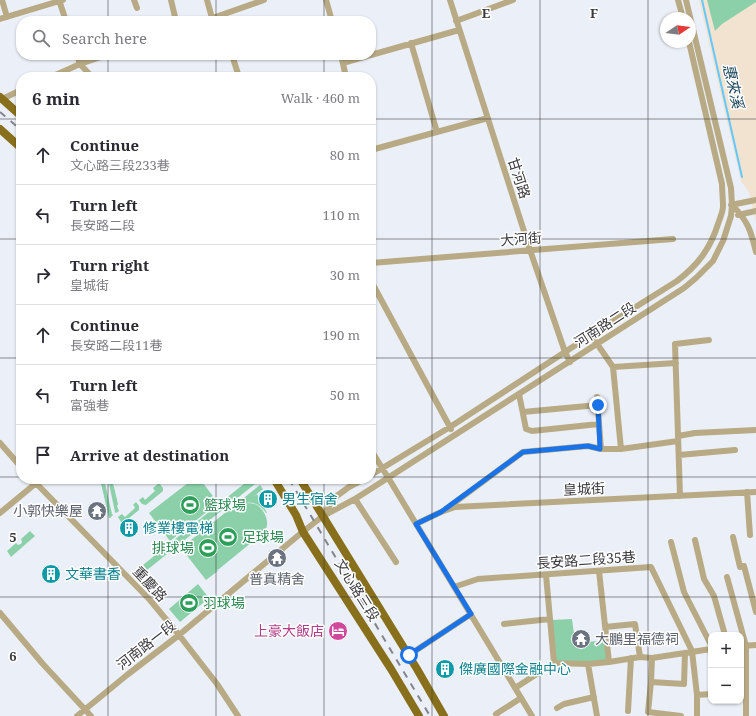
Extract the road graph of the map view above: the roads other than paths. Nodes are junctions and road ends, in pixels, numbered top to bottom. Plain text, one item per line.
1 (2, 0) edge
2 (61, 0) edge
3 (134, 0) edge
4 (171, 0) edge
5 (207, 0) edge
6 (264, 0) edge
7 (326, 0) edge
8 (450, 0) edge
9 (513, 0) edge
10 (678, 0) edge
11 (686, 0) edge
12 (244, 3) edge
13 (137, 8) dead end
14 (681, 12) edge
15 (65, 16) edge
16 (175, 16) edge
17 (216, 16) edge
18 (221, 16) edge
19 (331, 16) edge
20 (7, 17) junction
21 (0, 19) edge
22 (456, 21) junction
23 (459, 30) junction
24 (411, 44) junction
25 (690, 48) edge
26 (376, 53) edge
27 (79, 60) edge
28 (92, 60) edge
29 (234, 60) edge
30 (342, 60) edge
31 (353, 60) edge
32 (343, 63) junction
33 (80, 64) junction
34 (62, 72) edge
35 (87, 72) edge
36 (237, 72) edge
37 (345, 72) edge
38 (16, 92) edge
39 (0, 98) edge
40 (16, 112) edge
41 (488, 118) junction
42 (0, 129) edge
43 (437, 132) junction
44 (16, 143) edge
45 (376, 149) edge
46 (756, 200) edge
47 (732, 205) junction
48 (723, 206) junction
49 (756, 212) edge
50 (741, 215) junction
51 (721, 216) junction
52 (731, 216) junction
53 (673, 239) dead end
54 (530, 250) junction
55 (756, 252) edge
56 (376, 263) edge
57 (376, 290) edge
58 (591, 335) junction
59 (709, 340) dead end
60 (597, 344) junction
61 (565, 352) junction
62 (570, 362) junction
63 (676, 363) junction
64 (613, 367) junction
65 (519, 394) junction
66 (597, 397) dead end
67 (598, 405) junction
68 (523, 412) junction
69 (599, 424) junction
70 (450, 426) junction
71 (756, 430) edge
72 (454, 435) junction
73 (678, 438) junction
74 (0, 443) edge
75 (600, 449) junction
76 (621, 450) junction
77 (735, 450) dead end
78 (679, 455) junction
79 (376, 458) edge
80 (16, 461) edge
81 (383, 468) junction
82 (376, 472) edge
83 (388, 478) junction
84 (32, 484) edge
85 (40, 484) edge
86 (277, 484) edge
87 (303, 484) edge
88 (356, 484) edge
89 (747, 492) junction
90 (756, 492) edge
91 (680, 496) junction
92 (355, 499) junction
93 (441, 512) junction
94 (0, 513) edge
95 (323, 516) junction
96 (416, 524) junction
97 (303, 532) junction
98 (750, 535) dead end
99 (733, 537) dead end
100 (695, 540) dead end
101 (672, 542) dead end
102 (396, 562) dead end
103 (599, 571) junction
104 (546, 575) junction
105 (727, 577) dead end
106 (454, 587) junction
107 (756, 612) edge
108 (0, 613) edge
109 (471, 614) junction
110 (550, 619) junction
111 (504, 624) dead end
112 (606, 627) junction
113 (724, 632) edge
114 (740, 632) edge
115 (180, 635) junction
116 (708, 639) edge
117 (756, 645) edge
118 (744, 646) edge
119 (708, 649) edge
120 (692, 651) junction
121 (685, 653) junction
122 (409, 655) junction
123 (640, 657) junction
124 (631, 658) junction
125 (652, 658) junction
126 (609, 662) junction
127 (554, 663) junction
128 (588, 664) junction
129 (744, 668) edge
130 (651, 682) junction
131 (515, 688) junction
132 (708, 694) edge
133 (696, 695) junction
134 (594, 697) junction
135 (521, 698) junction
136 (557, 708) dead end
137 (85, 709) junction
138 (628, 711) dead end
139 (496, 714) dead end
140 (697, 715) edge
141 (77, 716) edge
142 (91, 716) edge
143 (238, 716) edge
144 (419, 716) edge
145 (444, 716) edge
146 (532, 716) edge
147 (597, 716) edge
148 (681, 716) edge
149 (746, 716) edge

1 - 20 street
2 - 15 street
2 - 20 street
3 - 13 street
4 - 16 street
5 - 17 street
6 - 12 street
7 - 19 street
8 - 22 street, 甘河路
9 - 22 street
10 - 14 street
11 - 47 street, 河南路二段
12 - 18 street
20 - 21 street
22 - 23 street, 甘河路
23 - 24 street
23 - 41 street, 甘河路
24 - 26 street
24 - 43 street
25 - 48 street, 河南路二段
27 - 33 street
28 - 33 street
29 - 36 street
30 - 32 street
31 - 32 street
32 - 37 street
33 - 34 street
33 - 35 street
38 - 39 street
39 - 40 main road
41 - 43 street
41 - 54 street, 甘河路
42 - 44 main road
43 - 45 street
46 - 47 street
47 - 48 street
47 - 50 street
47 - 52 street, 河南路二段
48 - 51 street, 河南路二段
49 - 50 street
50 - 52 street
50 - 55 street
51 - 52 street
51 - 58 street, 河南路二段
52 - 60 street, 河南路二段
53 - 54 street, 大河街
54 - 56 street, 大河街
54 - 61 street, 甘河路
57 - 70 street
58 - 60 street
58 - 61 street, 河南路二段
59 - 63 street
60 - 62 street, 河南路二段
60 - 64 street
61 - 62 street, 甘河路
61 - 70 street, 河南路二段
62 - 65 street, 河南路二段
63 - 64 street
63 - 73 street
64 - 76 street
65 - 68 street
65 - 72 street, 河南路二段
66 - 67 street
67 - 68 street
67 - 69 street
68 - 69 street
69 - 75 street
70 - 72 street
70 - 81 street, 河南路二段
71 - 73 street
72 - 83 street, 河南路二段
73 - 76 street
73 - 78 street
74 - 80 street
75 - 76 street
75 - 93 street
77 - 78 street
78 - 91 street
79 - 81 street
81 - 82 street, 河南路二段
81 - 83 street
83 - 92 street, 河南路二段
83 - 96 street
84 - 94 street
85 - 115 street, 重慶路
86 - 97 main road, 文心路三段
87 - 95 main road, 文心路三段
88 - 95 street
89 - 90 street, 皇城街
89 - 91 street, 皇城街
89 - 98 street
91 - 93 street, 皇城街
92 - 95 street, 河南路二段
92 - 102 street
93 - 96 street, 皇城街
95 - 97 street, 河南路一段
95 - 122 main road, 文心路三段
96 - 106 street
97 - 115 street, 河南路一段
97 - 144 main road, 文心路三段
99 - 107 street
100 - 113 street
101 - 116 street
103 - 104 street, 長安路二段35巷
103 - 112 street
103 - 120 street, 長安路二段35巷
104 - 106 street, 長安路二段35巷
104 - 110 street
105 - 114 street
106 - 109 street
108 - 137 street
109 - 122 street
109 - 131 street
110 - 111 street
110 - 127 street
112 - 123 street
112 - 126 street
115 - 137 street, 河南路一段
115 - 143 street, 重慶路
117 - 118 street
119 - 120 street
120 - 121 street
120 - 133 street
121 - 125 street
121 - 130 street
122 - 145 main road, 文心路三段
123 - 124 street
123 - 125 street
124 - 126 street
124 - 138 street
125 - 130 street
126 - 128 street
127 - 128 street
127 - 131 street
128 - 134 street
129 - 149 street
130 - 148 street
131 - 135 street
132 - 133 street
133 - 140 street
134 - 136 street
134 - 147 street
135 - 139 street
135 - 146 street
137 - 141 street, 河南路一段
137 - 142 street

